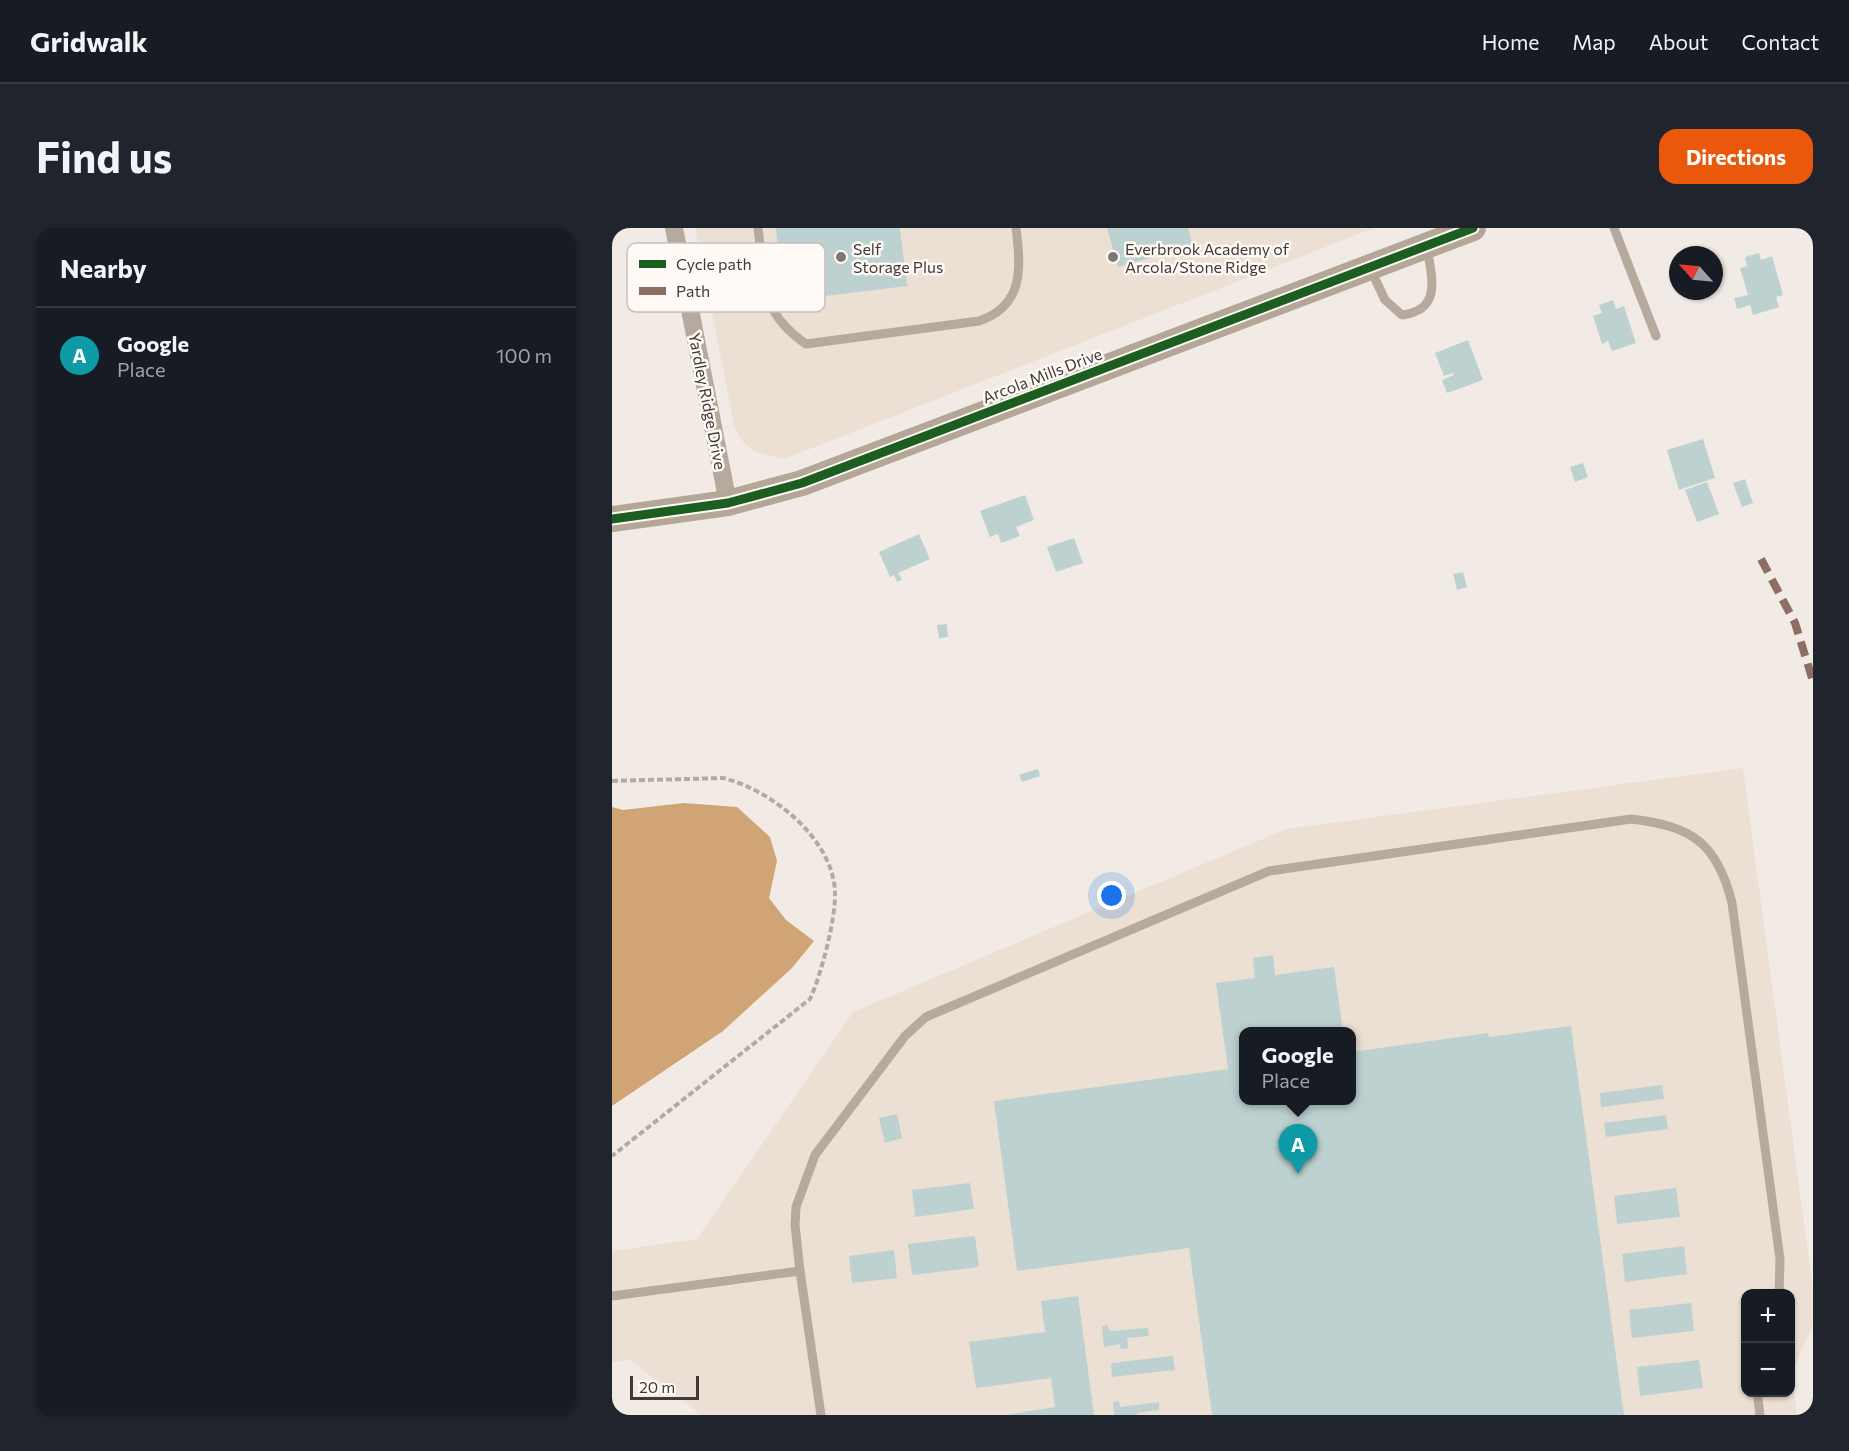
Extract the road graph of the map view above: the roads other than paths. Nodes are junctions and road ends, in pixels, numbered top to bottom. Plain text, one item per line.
1 (674, 228) edge
2 (758, 228) edge
3 (1016, 228) edge
4 (1473, 228) edge
5 (1614, 228) edge
6 (1421, 237) edge
7 (677, 243) edge
8 (760, 243) edge
9 (1378, 264) junction
10 (690, 312) edge
11 (773, 312) edge
12 (1656, 336) dead end
13 (728, 503) junction
14 (612, 519) edge
15 (800, 1271) junction
16 (1779, 1289) edge
17 (612, 1296) edge
18 (1758, 1397) edge
19 (821, 1415) edge
20 (1760, 1415) edge

1 - 7 street, Yardley Ridge Drive
2 - 8 lane
3 - 11 lane
4 - 6 street
5 - 12 lane
6 - 9 street
6 - 9 lane
9 - 13 street, Arcola Mills Drive
10 - 13 street, Yardley Ridge Drive
13 - 14 street, Arcola Mills Drive
15 - 16 lane
15 - 17 lane
15 - 19 lane
18 - 20 lane

